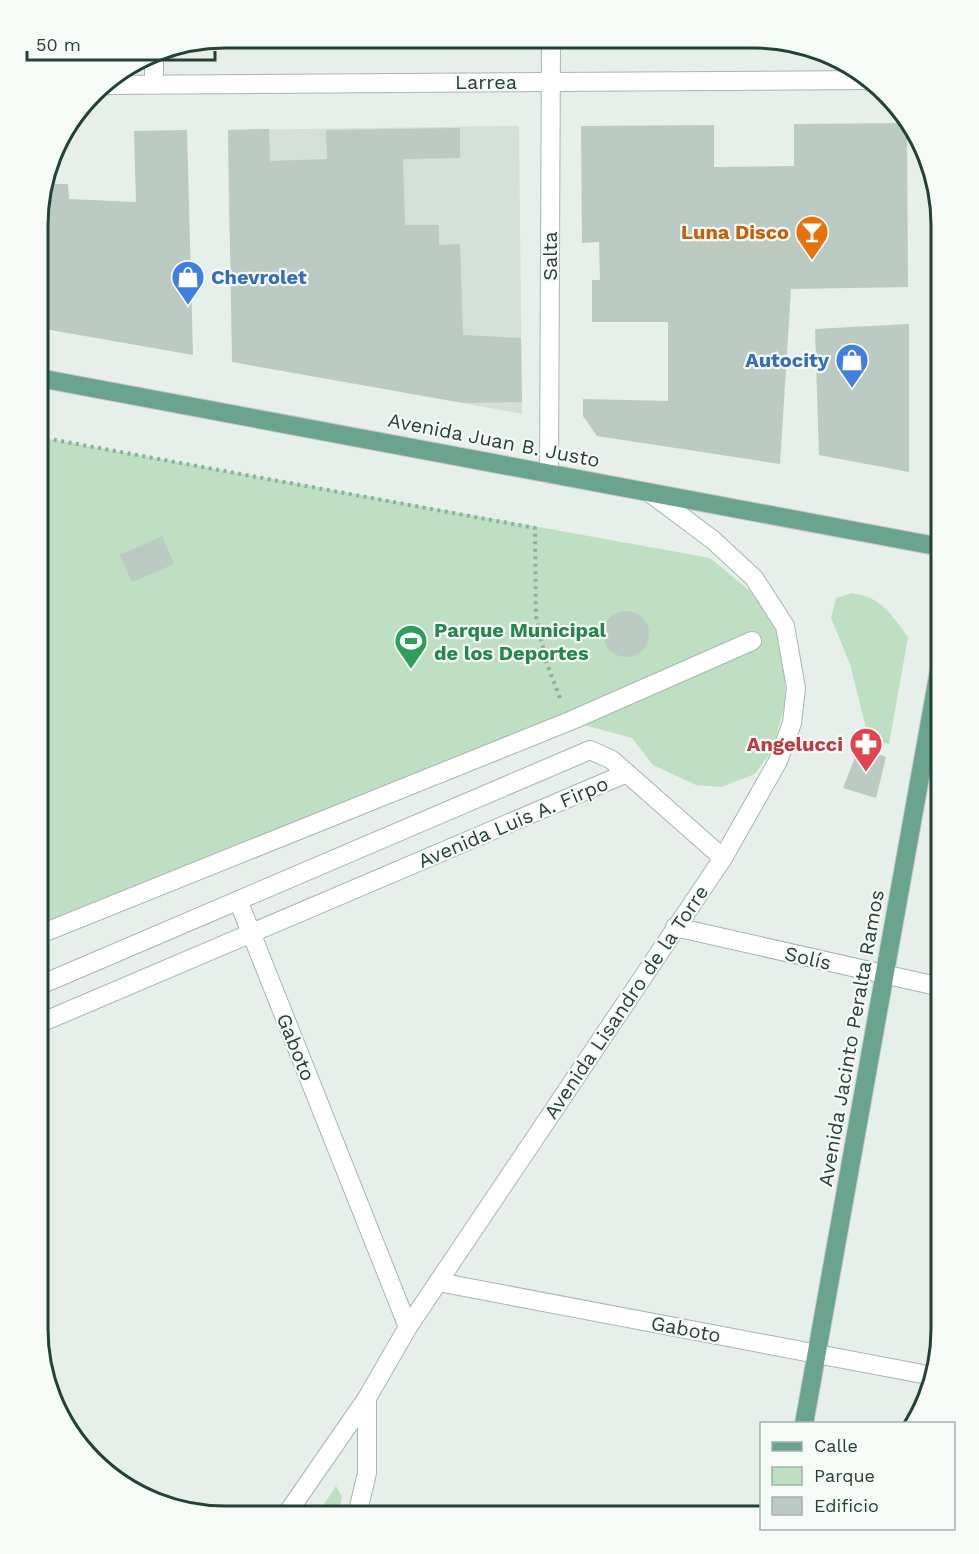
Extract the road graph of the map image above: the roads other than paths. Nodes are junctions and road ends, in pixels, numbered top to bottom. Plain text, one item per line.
1 (551, 48) edge
2 (154, 63) edge
3 (856, 80) edge
4 (551, 82) junction
5 (154, 84) junction
6 (117, 85) edge
7 (48, 380) edge
8 (549, 474) junction
9 (650, 493) junction
10 (931, 545) edge
11 (752, 641) dead end
12 (931, 717) edge
13 (627, 773) junction
14 (723, 858) junction
15 (238, 900) junction
16 (675, 927) junction
17 (48, 932) edge
18 (251, 933) junction
19 (886, 976) junction
20 (48, 982) edge
21 (931, 985) edge
22 (48, 1020) edge
23 (438, 1282) junction
24 (408, 1327) junction
25 (817, 1354) junction
26 (925, 1375) edge
27 (368, 1398) junction
28 (804, 1422) edge
29 (292, 1506) edge
30 (359, 1506) edge

1 - 4 street, Salta
2 - 5 street
3 - 4 street, Larrea
4 - 5 street, Larrea
4 - 8 street, Salta
5 - 6 street, Larrea
7 - 8 main road, Avenida Juan B. Justo
8 - 9 main road, Avenida Juan B. Justo
9 - 10 main road, Avenida Juan B. Justo
9 - 14 street, Avenida Lisandro de la Torre
11 - 17 street
12 - 19 main road, Avenida Jacinto Peralta Ramos
13 - 14 street
13 - 15 street, Avenida Luis A. Firpo
13 - 18 street, Avenida Luis A. Firpo
14 - 16 street, Avenida Lisandro de la Torre
15 - 18 street, Gaboto
15 - 20 street, Avenida Luis A. Firpo
16 - 19 street, Solís
16 - 23 street, Avenida Lisandro de la Torre
18 - 22 street, Avenida Luis A. Firpo
18 - 24 street, Gaboto
19 - 21 street, Solís
19 - 25 main road, Avenida Jacinto Peralta Ramos
23 - 24 street, Avenida Lisandro de la Torre
23 - 25 street, Gaboto
24 - 27 street, Avenida Lisandro de la Torre
25 - 26 street, Gaboto
25 - 28 main road, Avenida Jacinto Peralta Ramos
27 - 29 street, Avenida Lisandro de la Torre
27 - 30 street

